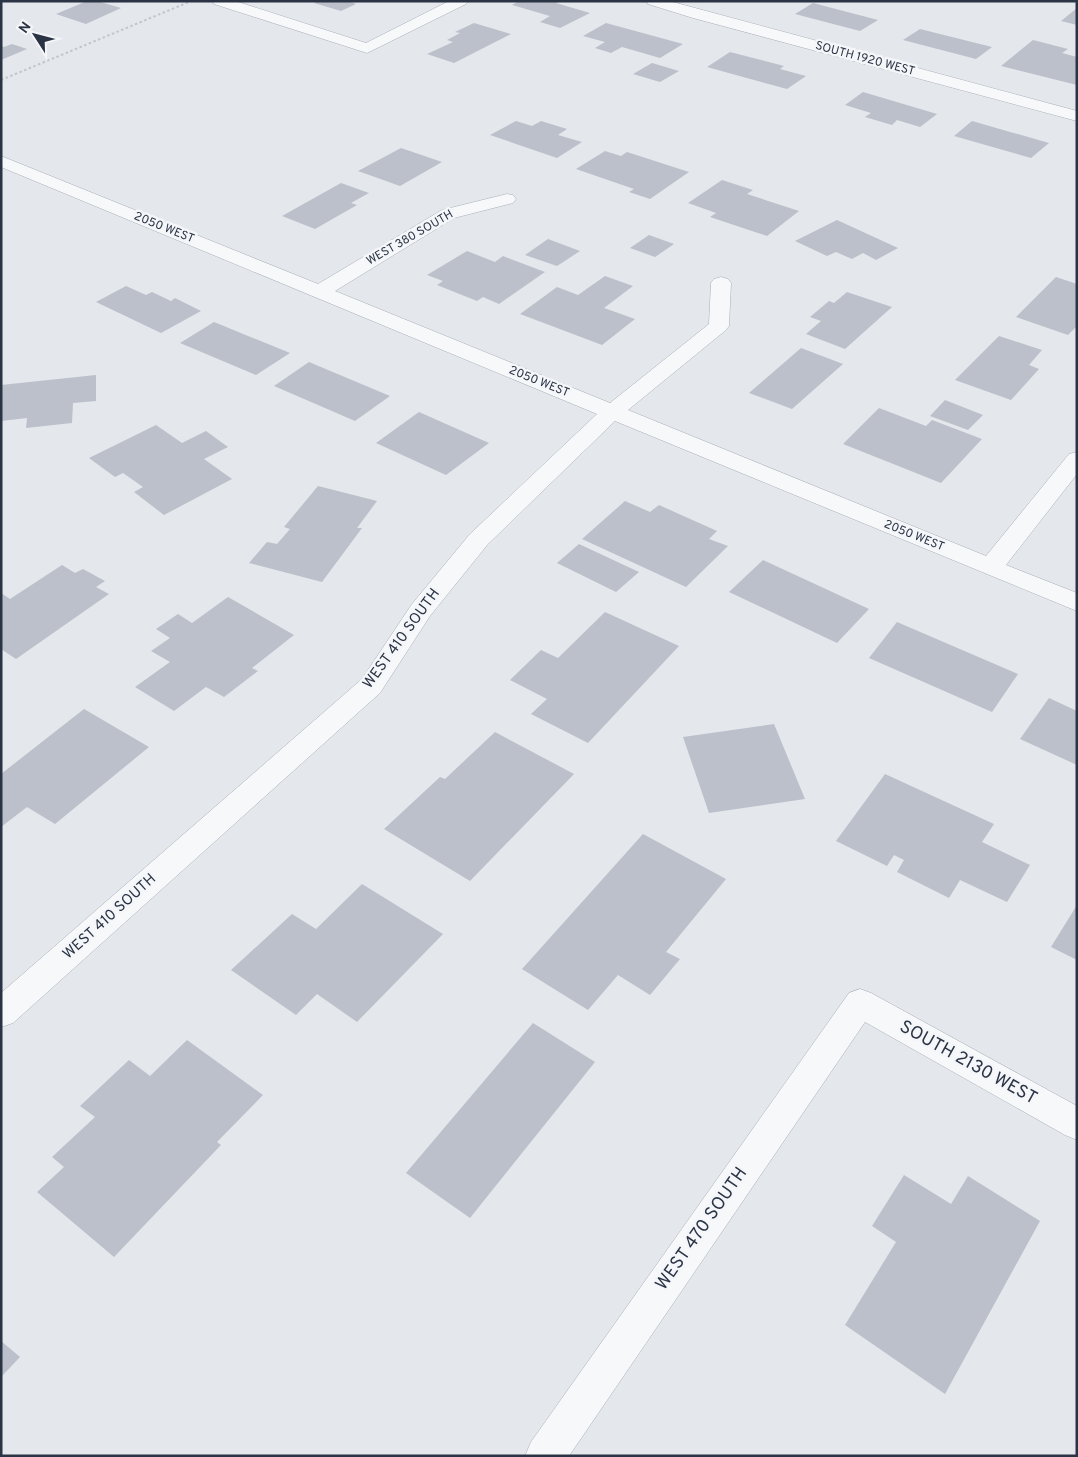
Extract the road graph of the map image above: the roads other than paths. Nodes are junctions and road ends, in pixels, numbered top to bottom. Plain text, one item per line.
1 (219, 1) edge
2 (461, 1) edge
3 (653, 1) edge
4 (1077, 116) edge
5 (1, 161) edge
6 (507, 198) dead end
7 (721, 284) dead end
8 (319, 292) junction
9 (612, 412) junction
10 (1077, 459) edge
11 (991, 567) junction
12 (1077, 602) edge
13 (860, 1003) joint
14 (1, 1013) edge
15 (1077, 1124) edge
16 (545, 1456) edge

1 - 2 street
3 - 4 street, SOUTH 1920 WEST
5 - 8 street, 2050 WEST
6 - 8 street, WEST 380 SOUTH
7 - 9 street, WEST 410 SOUTH
8 - 9 street, 2050 WEST
9 - 11 street, 2050 WEST
9 - 14 street, WEST 410 SOUTH
10 - 11 street
11 - 12 street, 2050 WEST
13 - 15 street, SOUTH 2130 WEST
13 - 16 street, WEST 470 SOUTH

